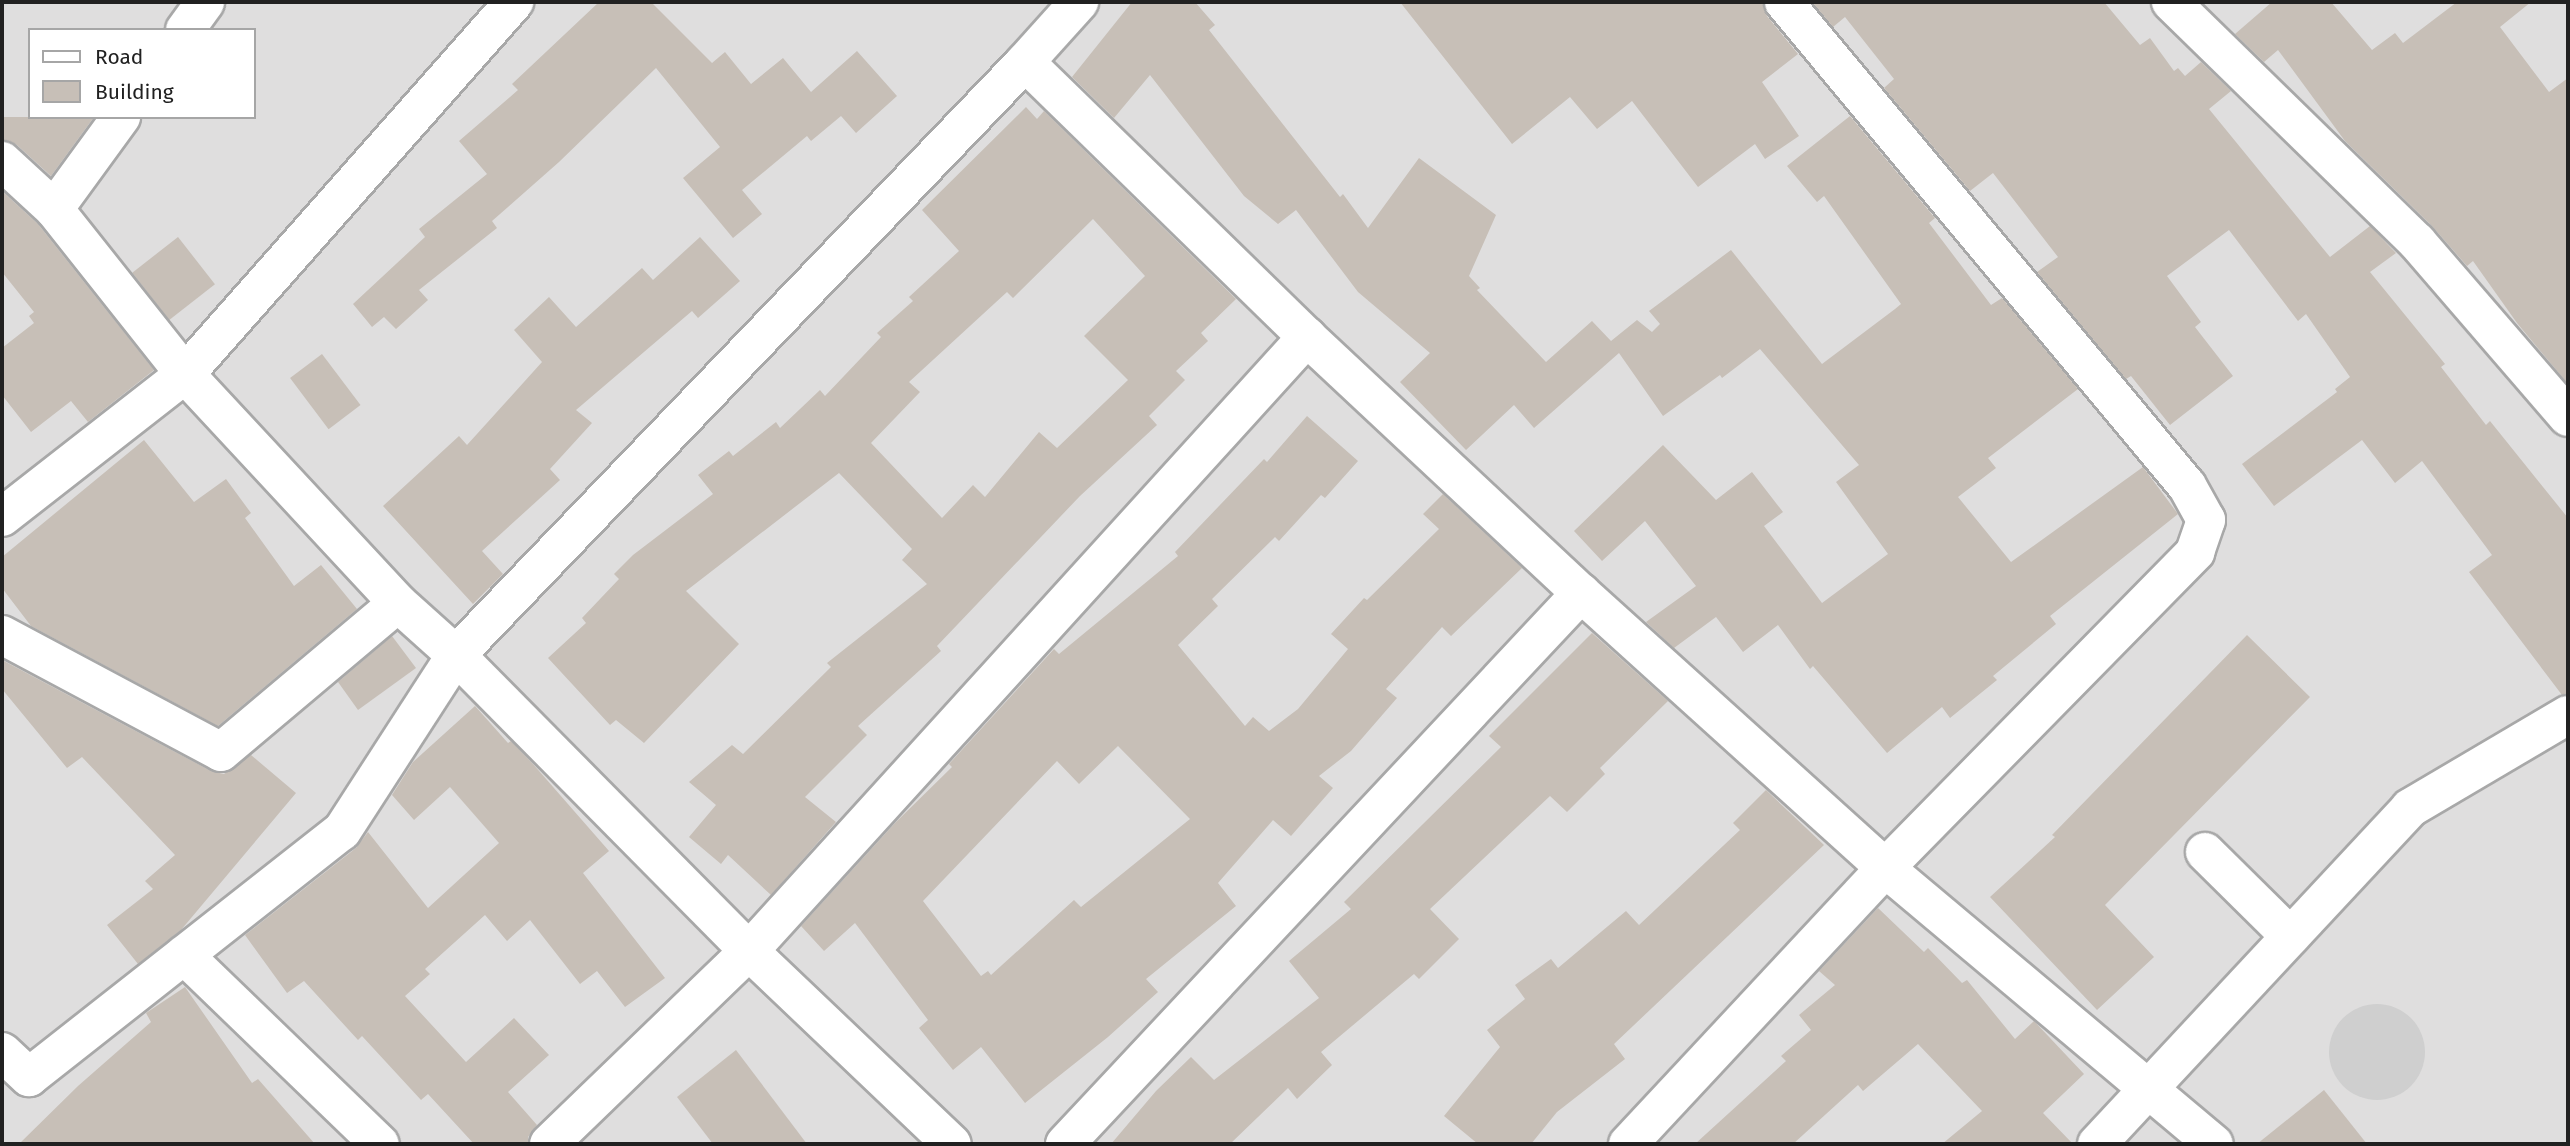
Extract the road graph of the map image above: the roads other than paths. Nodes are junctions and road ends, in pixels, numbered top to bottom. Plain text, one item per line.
1 (205, 2) edge
2 (514, 2) edge
3 (1079, 2) edge
4 (1784, 2) edge
5 (2171, 2) edge
6 (186, 28) edge
7 (1025, 62) junction
8 (120, 119) edge
9 (2, 161) edge
10 (54, 209) junction
11 (1307, 337) junction
12 (185, 374) junction
13 (2568, 417) edge
14 (2, 517) edge
15 (1581, 593) junction
16 (398, 603) junction
17 (2, 635) edge
18 (456, 655) junction
19 (2568, 715) edge
20 (2206, 852) dead end
21 (1885, 868) junction
22 (2290, 936) junction
23 (749, 951) junction
24 (184, 955) junction
25 (2, 1052) edge
26 (2150, 1087) junction
27 (380, 1144) edge
28 (549, 1144) edge
29 (952, 1144) edge
30 (1066, 1144) edge
31 (1628, 1144) edge
32 (2097, 1144) edge
33 (2214, 1144) edge

1 - 6 street
2 - 12 street
3 - 7 street
4 - 21 street
5 - 13 street
7 - 11 street
7 - 18 street
8 - 10 street
9 - 10 street
10 - 12 street
11 - 15 street
11 - 23 street
12 - 14 street
12 - 16 street
15 - 21 street
15 - 30 street
16 - 17 street
16 - 18 street
18 - 23 street
18 - 24 street
19 - 22 street
20 - 22 street
21 - 26 street
21 - 31 street
22 - 26 street
23 - 28 street
23 - 29 street
24 - 25 street
24 - 27 street
26 - 32 street
26 - 33 street

